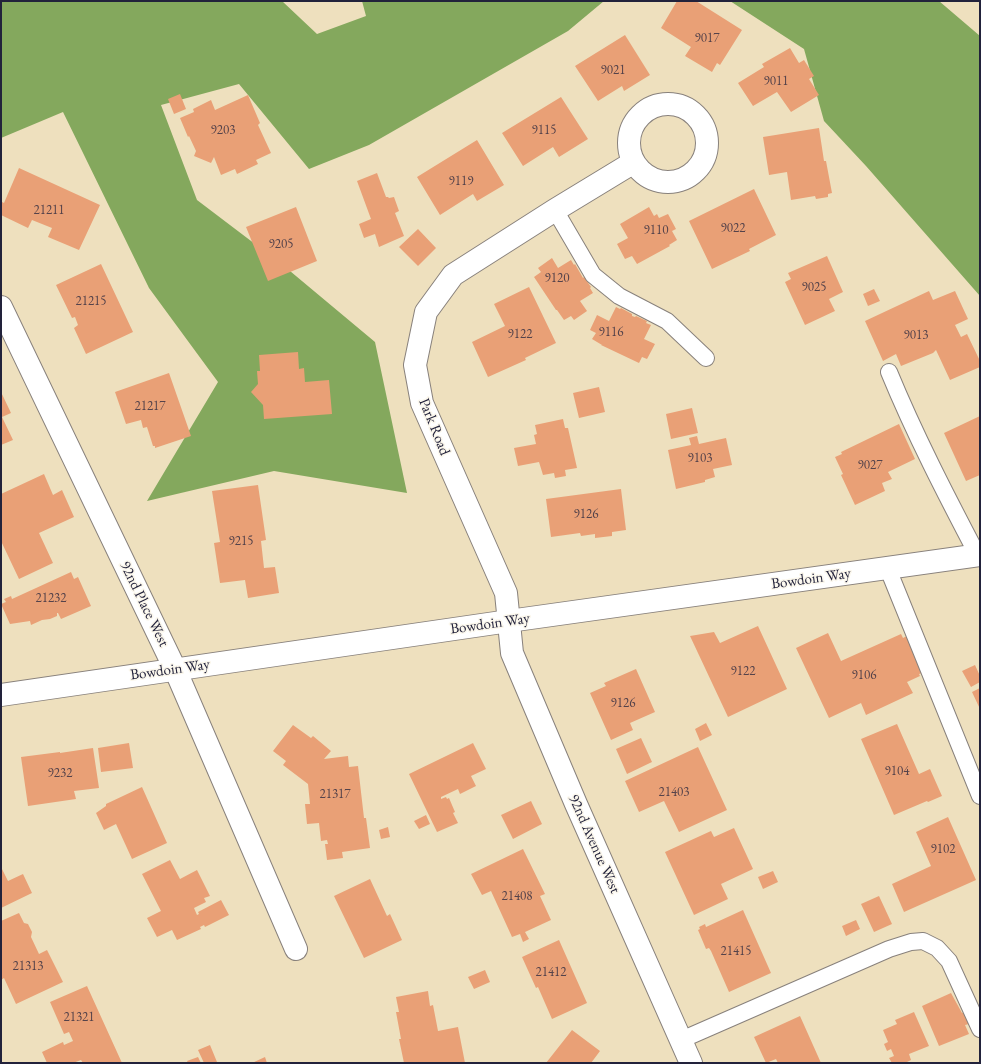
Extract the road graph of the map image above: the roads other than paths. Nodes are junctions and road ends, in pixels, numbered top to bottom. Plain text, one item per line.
1 (634, 162) dead end
2 (554, 210) junction
3 (1, 307) edge
4 (706, 358) dead end
5 (889, 372) dead end
6 (979, 555) edge
7 (888, 568) junction
8 (509, 621) junction
9 (175, 669) junction
10 (1, 695) edge
11 (980, 796) edge
12 (296, 949) dead end
13 (980, 1029) edge
14 (681, 1040) junction
15 (691, 1063) edge

1 - 2 street, Park Road
2 - 4 lane
2 - 8 street, Park Road
3 - 9 street, 92nd Place West
5 - 6 lane
6 - 7 street, Bowdoin Way
7 - 8 street, Bowdoin Way
7 - 11 lane
8 - 9 street, Bowdoin Way
8 - 14 street, 92nd Avenue West
9 - 10 street, Bowdoin Way
9 - 12 street, 92nd Place West
13 - 14 lane
14 - 15 street, 92nd Avenue West

